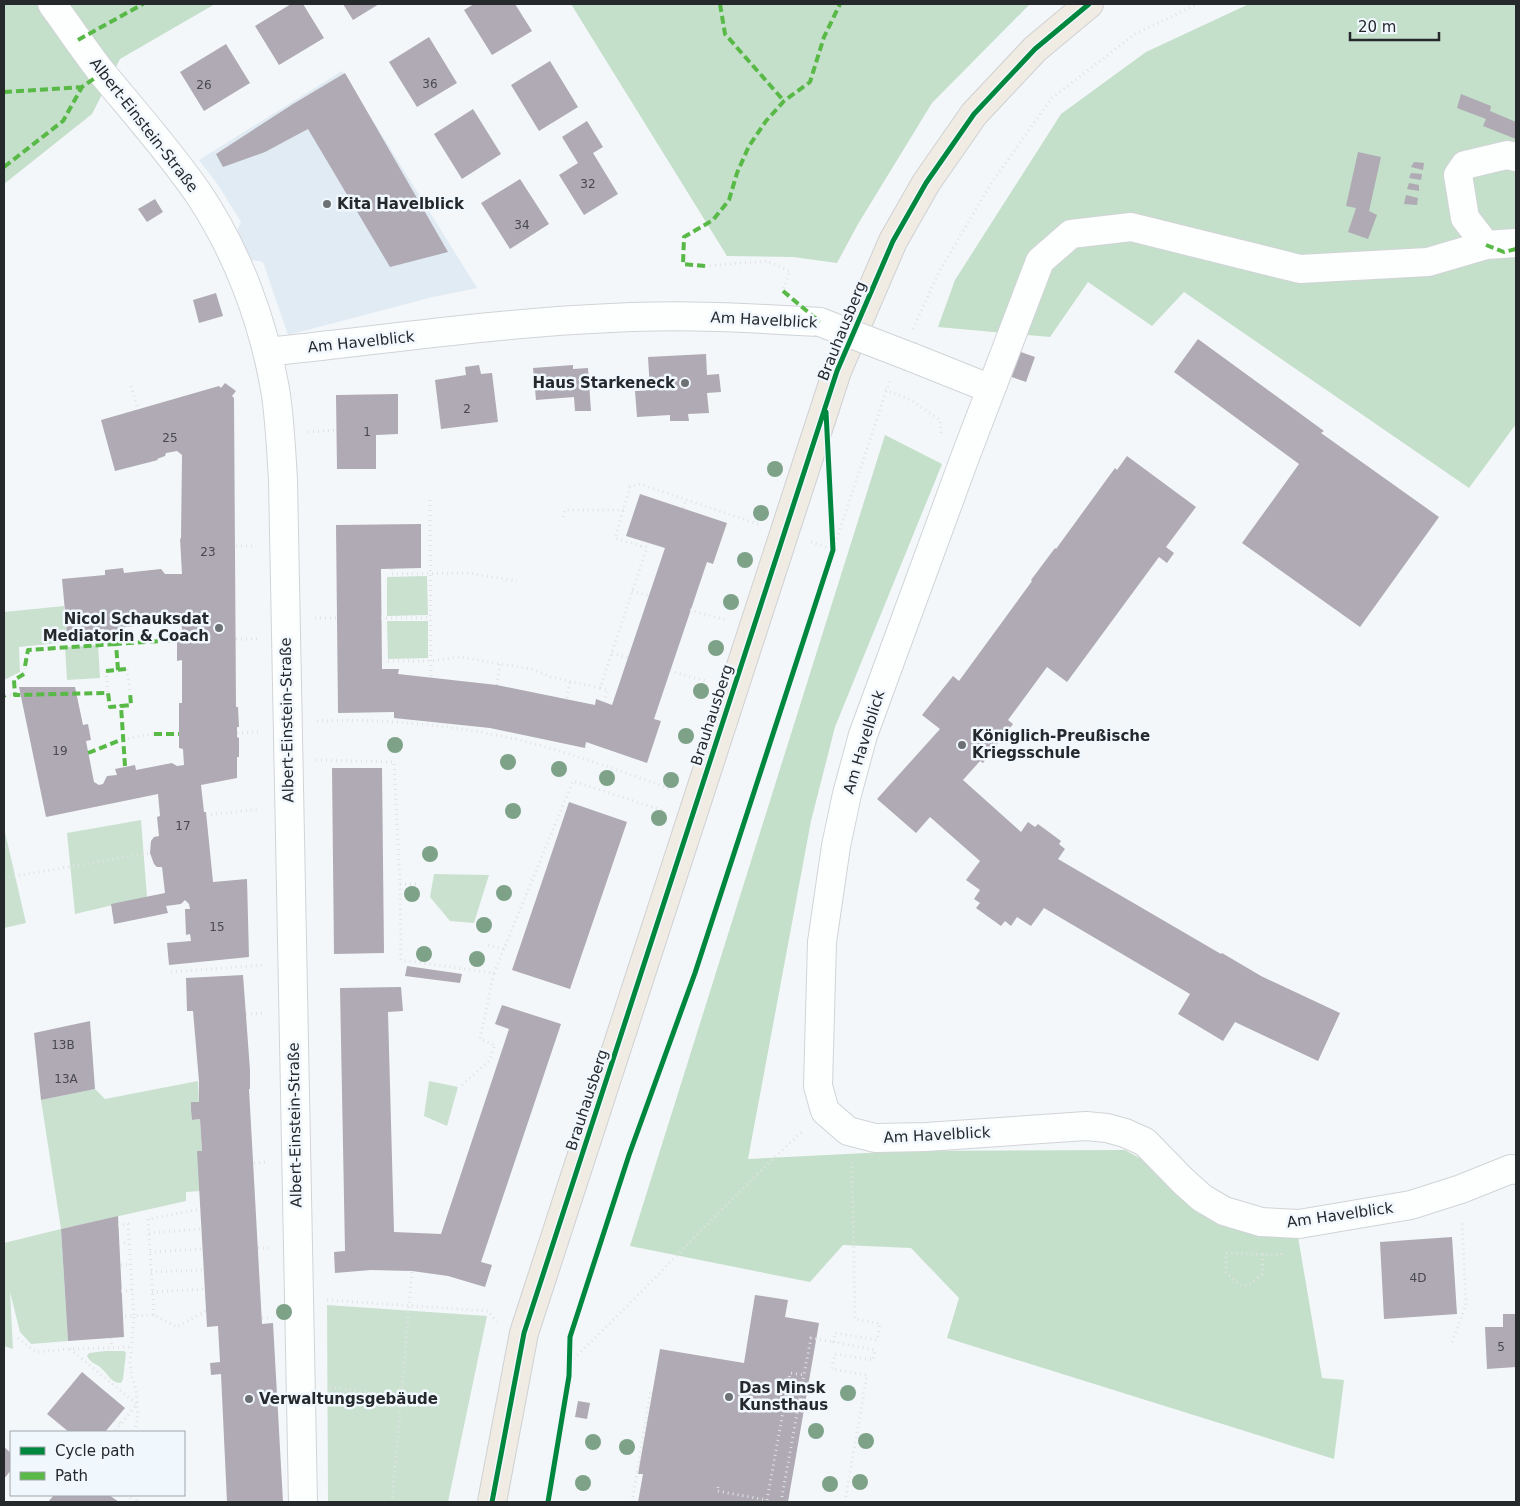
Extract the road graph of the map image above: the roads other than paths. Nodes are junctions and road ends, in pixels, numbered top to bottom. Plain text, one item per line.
1 (52, 4) edge
2 (1089, 4) edge
3 (1516, 157) edge
4 (1516, 243) edge
5 (1486, 245) junction
6 (267, 352) junction
7 (991, 389) junction
8 (1516, 1170) edge
9 (303, 1502) edge
10 (492, 1502) edge

1 - 6 street, Albert-Einstein-Straße
2 - 10 main road, Brauhausberg
3 - 5 street
4 - 5 street
5 - 7 street
6 - 7 street, Am Havelblick, bridge
6 - 9 street, Albert-Einstein-Straße
7 - 8 street, Am Havelblick

